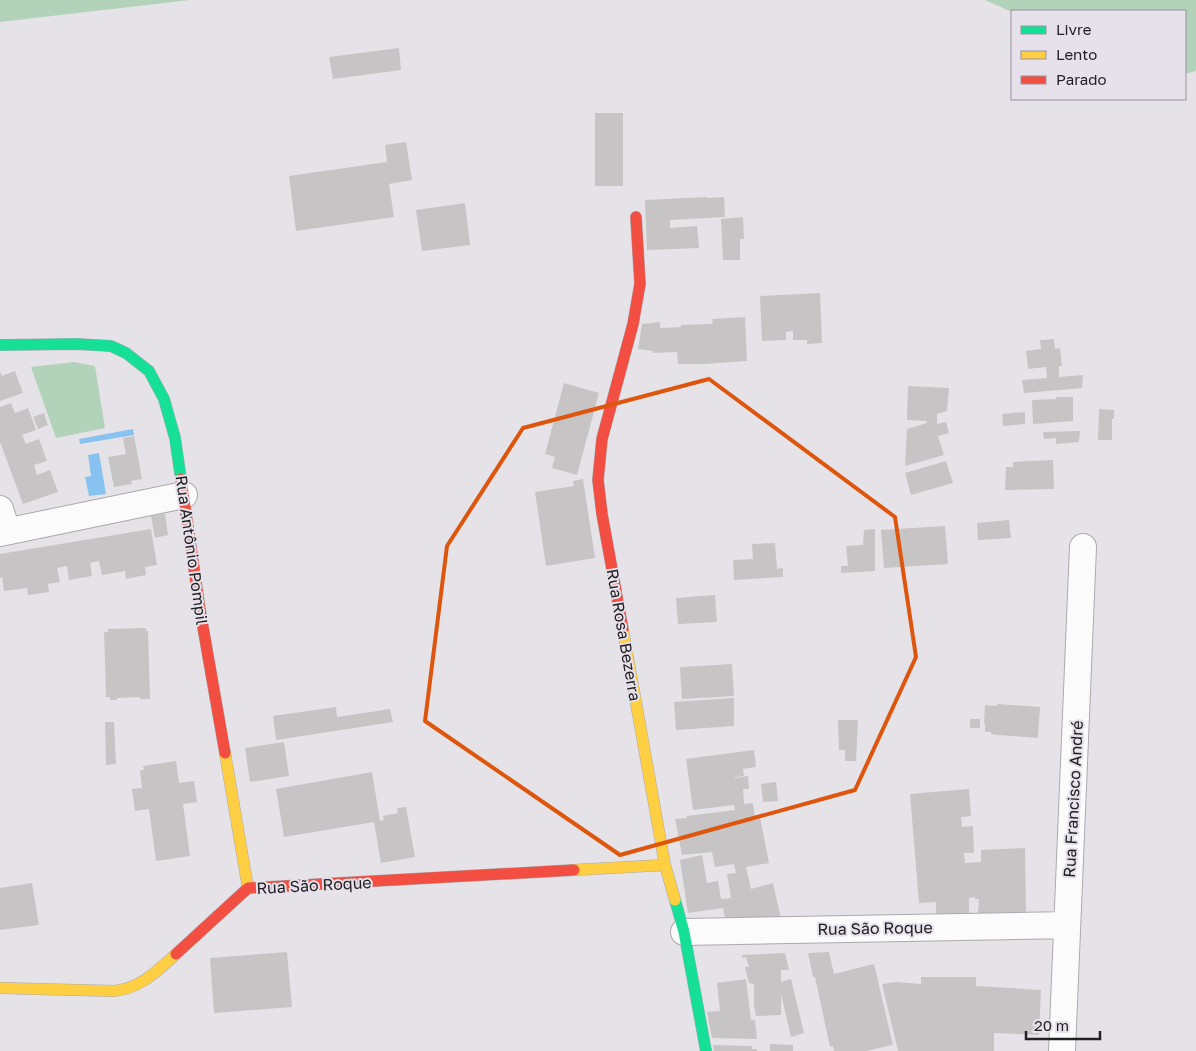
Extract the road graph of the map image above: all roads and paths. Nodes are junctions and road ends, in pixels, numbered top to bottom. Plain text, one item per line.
1 (636, 217) dead end
2 (0, 345) edge
3 (184, 495) junction
4 (2, 524) edge
5 (1084, 547) dead end
6 (665, 865) junction
7 (248, 888) junction
8 (1067, 925) junction
9 (684, 932) junction
10 (0, 988) edge
11 (706, 1051) edge
12 (1062, 1051) edge

1 - 6 street, Rua Rosa Bezerra
2 - 3 street, Rua Antônio Pompil
3 - 4 street
3 - 7 street, Rua Antônio Pompil
5 - 8 street, Rua Francisco André
6 - 7 street, Rua São Roque
6 - 9 street, Rua Rosa Bezerra
7 - 10 street, Rua São Roque
8 - 9 street, Rua São Roque
8 - 12 street, Rua Francisco André
9 - 11 street, Rua Rosa Bezerra

